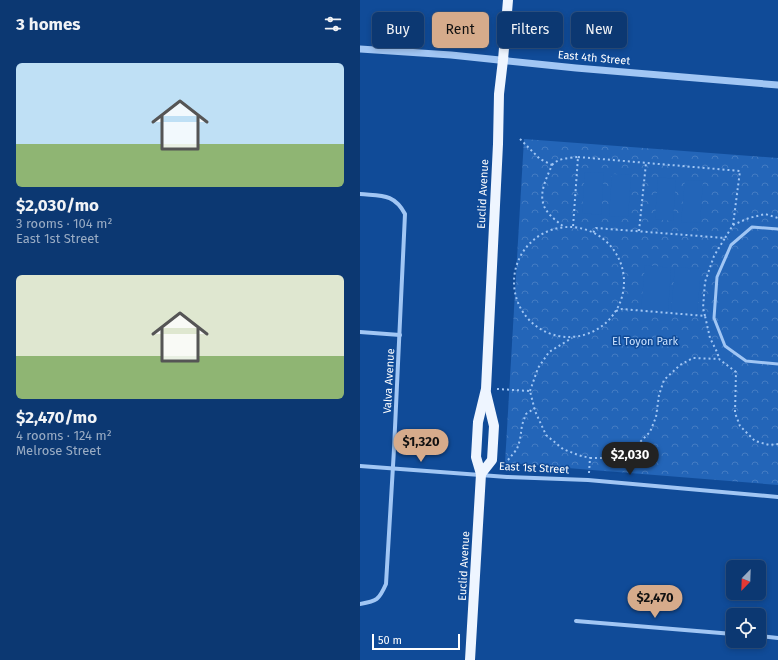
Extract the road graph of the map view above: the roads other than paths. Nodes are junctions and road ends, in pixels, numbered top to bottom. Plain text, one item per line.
1 (508, 0) edge
2 (360, 49) edge
3 (503, 60) junction
4 (778, 85) edge
5 (360, 194) edge
6 (778, 229) edge
7 (360, 332) edge
8 (400, 335) junction
9 (778, 364) edge
10 (486, 389) junction
11 (360, 466) edge
12 (393, 468) junction
13 (481, 474) junction
14 (778, 496) edge
15 (360, 604) edge
16 (576, 621) dead end
17 (726, 633) edge
18 (766, 637) edge
19 (778, 638) edge
20 (470, 660) edge

1 - 3 main road, Euclid Avenue
2 - 3 street, East 4th Street
3 - 4 street, East 4th Street
3 - 10 main road, Euclid Avenue
5 - 8 street, Valva Avenue
6 - 9 lane
7 - 8 street
8 - 12 street, Valva Avenue
10 - 13 main road, Euclid Avenue
10 - 13 main road, Euclid Avenue
11 - 12 street, East 1st Street
12 - 13 street, East 1st Street
12 - 15 street, Valva Avenue
13 - 14 street, East 1st Street
13 - 20 main road, Euclid Avenue
16 - 17 street
18 - 19 street

